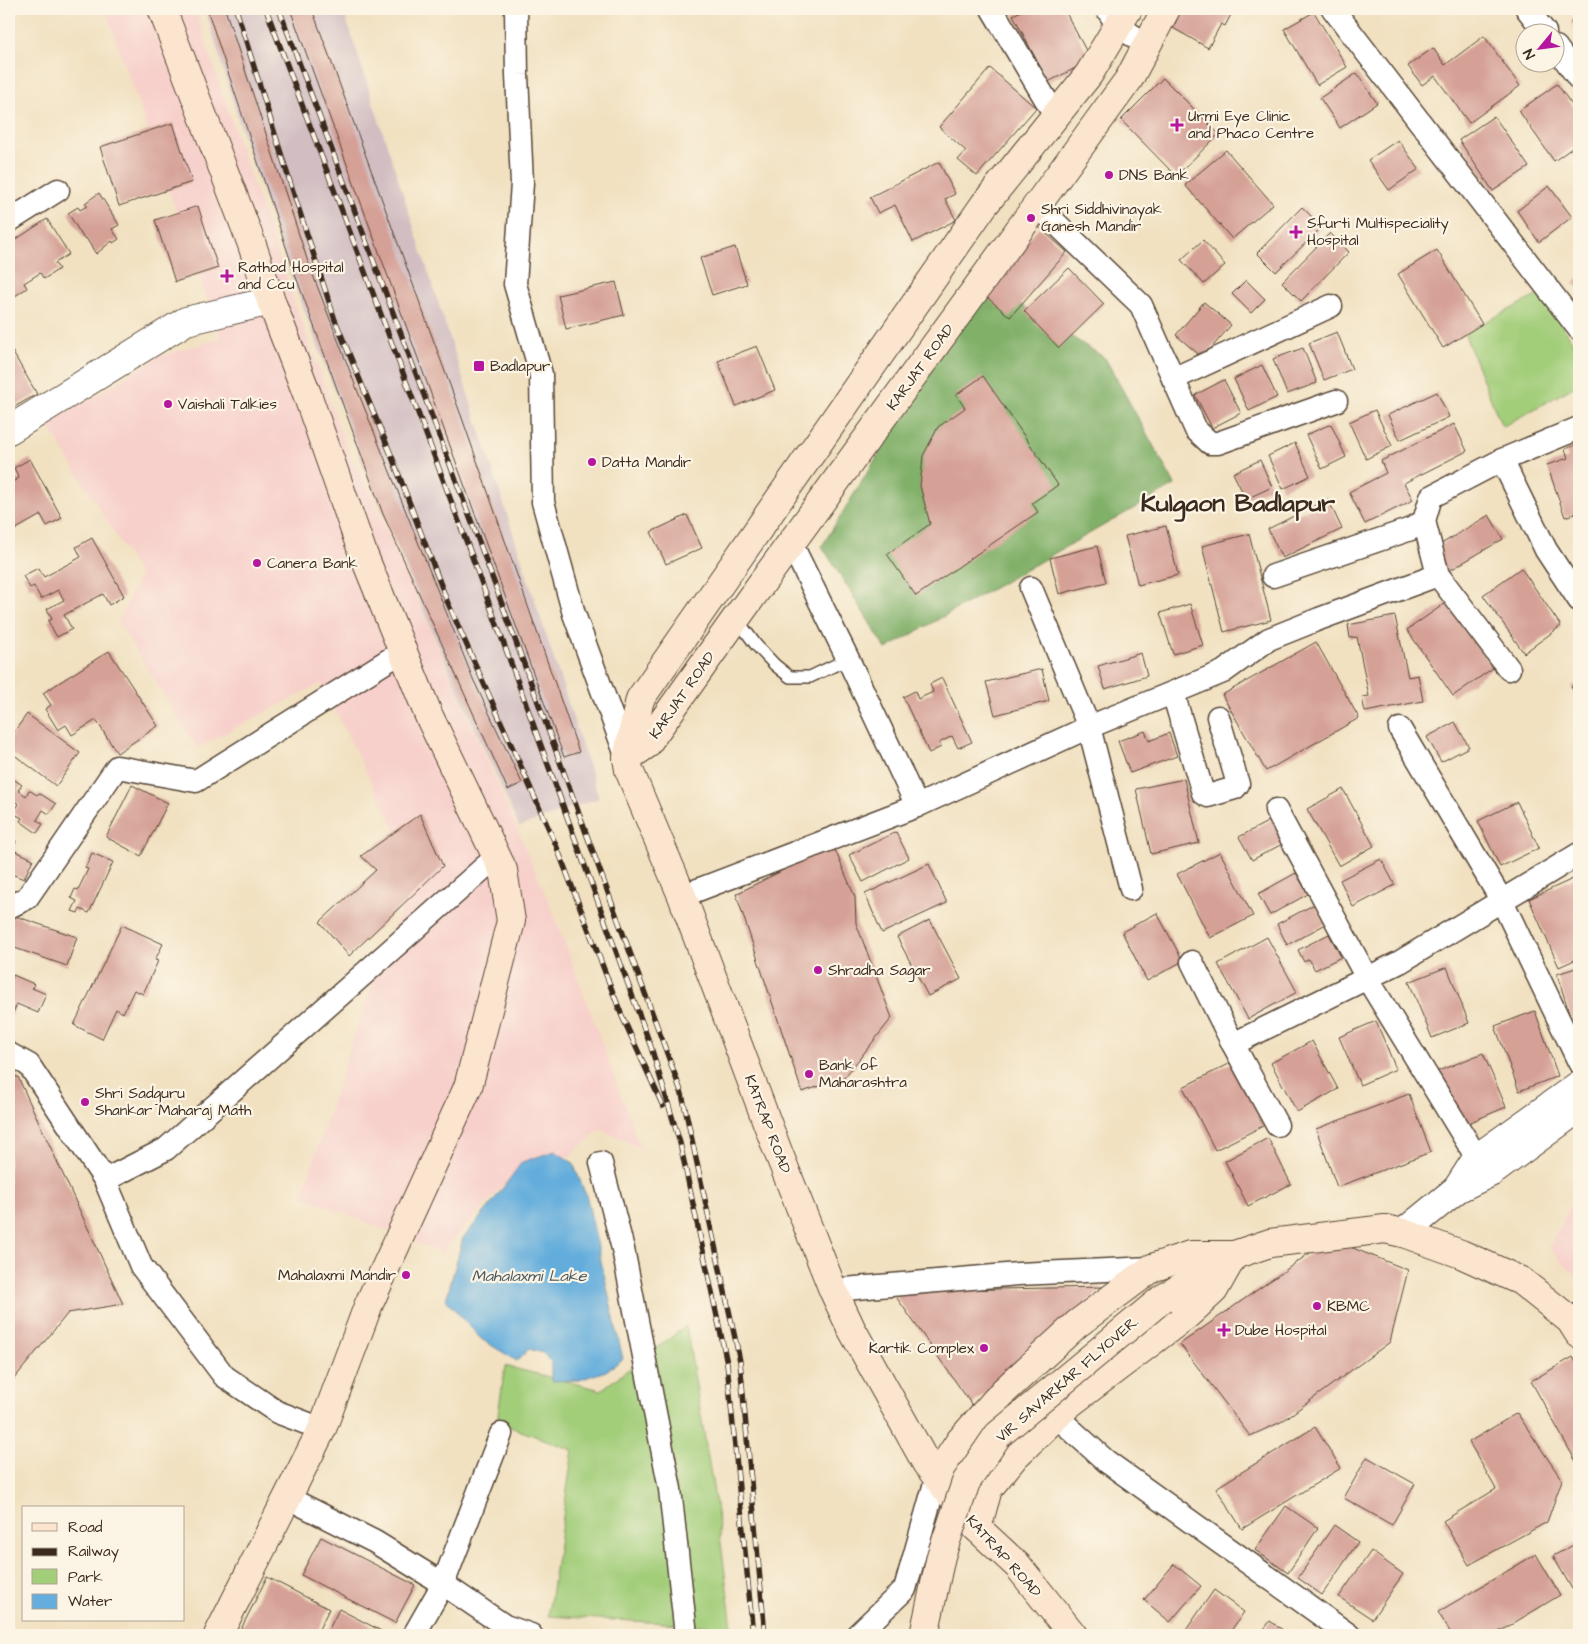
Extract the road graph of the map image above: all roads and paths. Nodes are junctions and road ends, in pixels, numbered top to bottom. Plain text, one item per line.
1 (162, 9) edge
2 (516, 9) edge
3 (992, 9) edge
4 (1166, 9) edge
5 (1333, 9) edge
6 (1527, 9) edge
7 (1117, 15) edge
8 (1537, 22) edge
9 (1147, 46) junction
10 (1566, 61) edge
11 (1579, 79) edge
12 (1055, 115) junction
13 (58, 190) dead end
14 (1038, 206) junction
15 (9, 221) edge
16 (271, 301) junction
17 (1331, 306) dead end
18 (1579, 329) edge
19 (1173, 379) junction
20 (1336, 400) dead end
21 (1579, 428) edge
22 (9, 430) edge
23 (1502, 460) junction
24 (1424, 521) junction
25 (791, 542) junction
26 (1438, 575) junction
27 (1273, 576) dead end
28 (1031, 588) dead end
29 (1579, 600) edge
30 (736, 618) junction
31 (403, 651) junction
32 (848, 658) junction
33 (1509, 669) dead end
34 (1174, 693) junction
35 (1218, 717) dead end
36 (1089, 727) junction
37 (1400, 730) dead end
38 (627, 758) junction
39 (917, 806) junction
40 (1276, 810) dead end
41 (1579, 854) edge
42 (496, 857) junction
43 (1131, 889) dead end
44 (682, 896) junction
45 (1502, 901) junction
46 (9, 907) edge
47 (1192, 962) dead end
48 (1367, 978) junction
49 (1233, 1044) junction
50 (9, 1054) edge
51 (1579, 1062) edge
52 (1579, 1085) edge
53 (1579, 1108) edge
54 (1277, 1124) dead end
55 (1477, 1158) junction
56 (601, 1163) dead end
57 (105, 1180) junction
58 (1457, 1189) junction
59 (1403, 1233) junction
60 (1234, 1255) junction
61 (1152, 1268) junction
62 (833, 1290) junction
63 (1579, 1334) edge
64 (1056, 1416) junction
65 (322, 1429) junction
66 (501, 1434) dead end
67 (936, 1476) junction
68 (288, 1498) junction
69 (977, 1528) junction
70 (443, 1584) junction
71 (218, 1635) edge
72 (414, 1635) edge
73 (531, 1635) edge
74 (686, 1635) edge
75 (857, 1635) edge
76 (924, 1635) edge
77 (1073, 1635) edge
78 (1349, 1635) edge

1 - 16 main road
2 - 38 street
3 - 12 street
4 - 9 main road, KARJAT ROAD
5 - 18 street
6 - 8 street
7 - 9 street
7 - 12 main road, KARJAT ROAD
9 - 14 main road, KARJAT ROAD
10 - 11 street
12 - 38 main road, KARJAT ROAD
13 - 15 street
14 - 19 street
14 - 25 main road, KARJAT ROAD
16 - 22 street
16 - 31 main road
17 - 19 street
19 - 20 street
21 - 23 street
23 - 24 street
23 - 29 street
24 - 26 street
24 - 27 street
25 - 30 main road, KARJAT ROAD
25 - 32 street
26 - 33 street
26 - 34 street
28 - 36 street
30 - 32 lane
30 - 38 main road, KARJAT ROAD
31 - 42 main road
31 - 46 street
32 - 39 street
34 - 35 street
34 - 36 street
36 - 39 street
36 - 43 street
37 - 45 street
38 - 44 main road, KATRAP ROAD
39 - 44 street
40 - 48 street
41 - 45 street
42 - 57 street
42 - 65 main road
44 - 62 main road, KATRAP ROAD
45 - 48 street
45 - 51 street
47 - 49 street
48 - 49 street
48 - 55 street
49 - 54 street
50 - 57 street
52 - 55 street
53 - 58 street
55 - 58 street
56 - 74 street
57 - 65 street
58 - 59 street
59 - 60 main road
59 - 63 main road
60 - 61 main road
60 - 64 main road
60 - 76 main road, VIR SAVARKAR FLYOVER., bridge
61 - 62 street
61 - 67 main road
62 - 67 main road, KATRAP ROAD
64 - 69 main road
64 - 78 street
65 - 68 main road
66 - 70 street
67 - 69 main road, KATRAP ROAD
67 - 75 street
68 - 70 street
68 - 71 main road
69 - 77 main road, KATRAP ROAD
70 - 72 street
70 - 73 street

